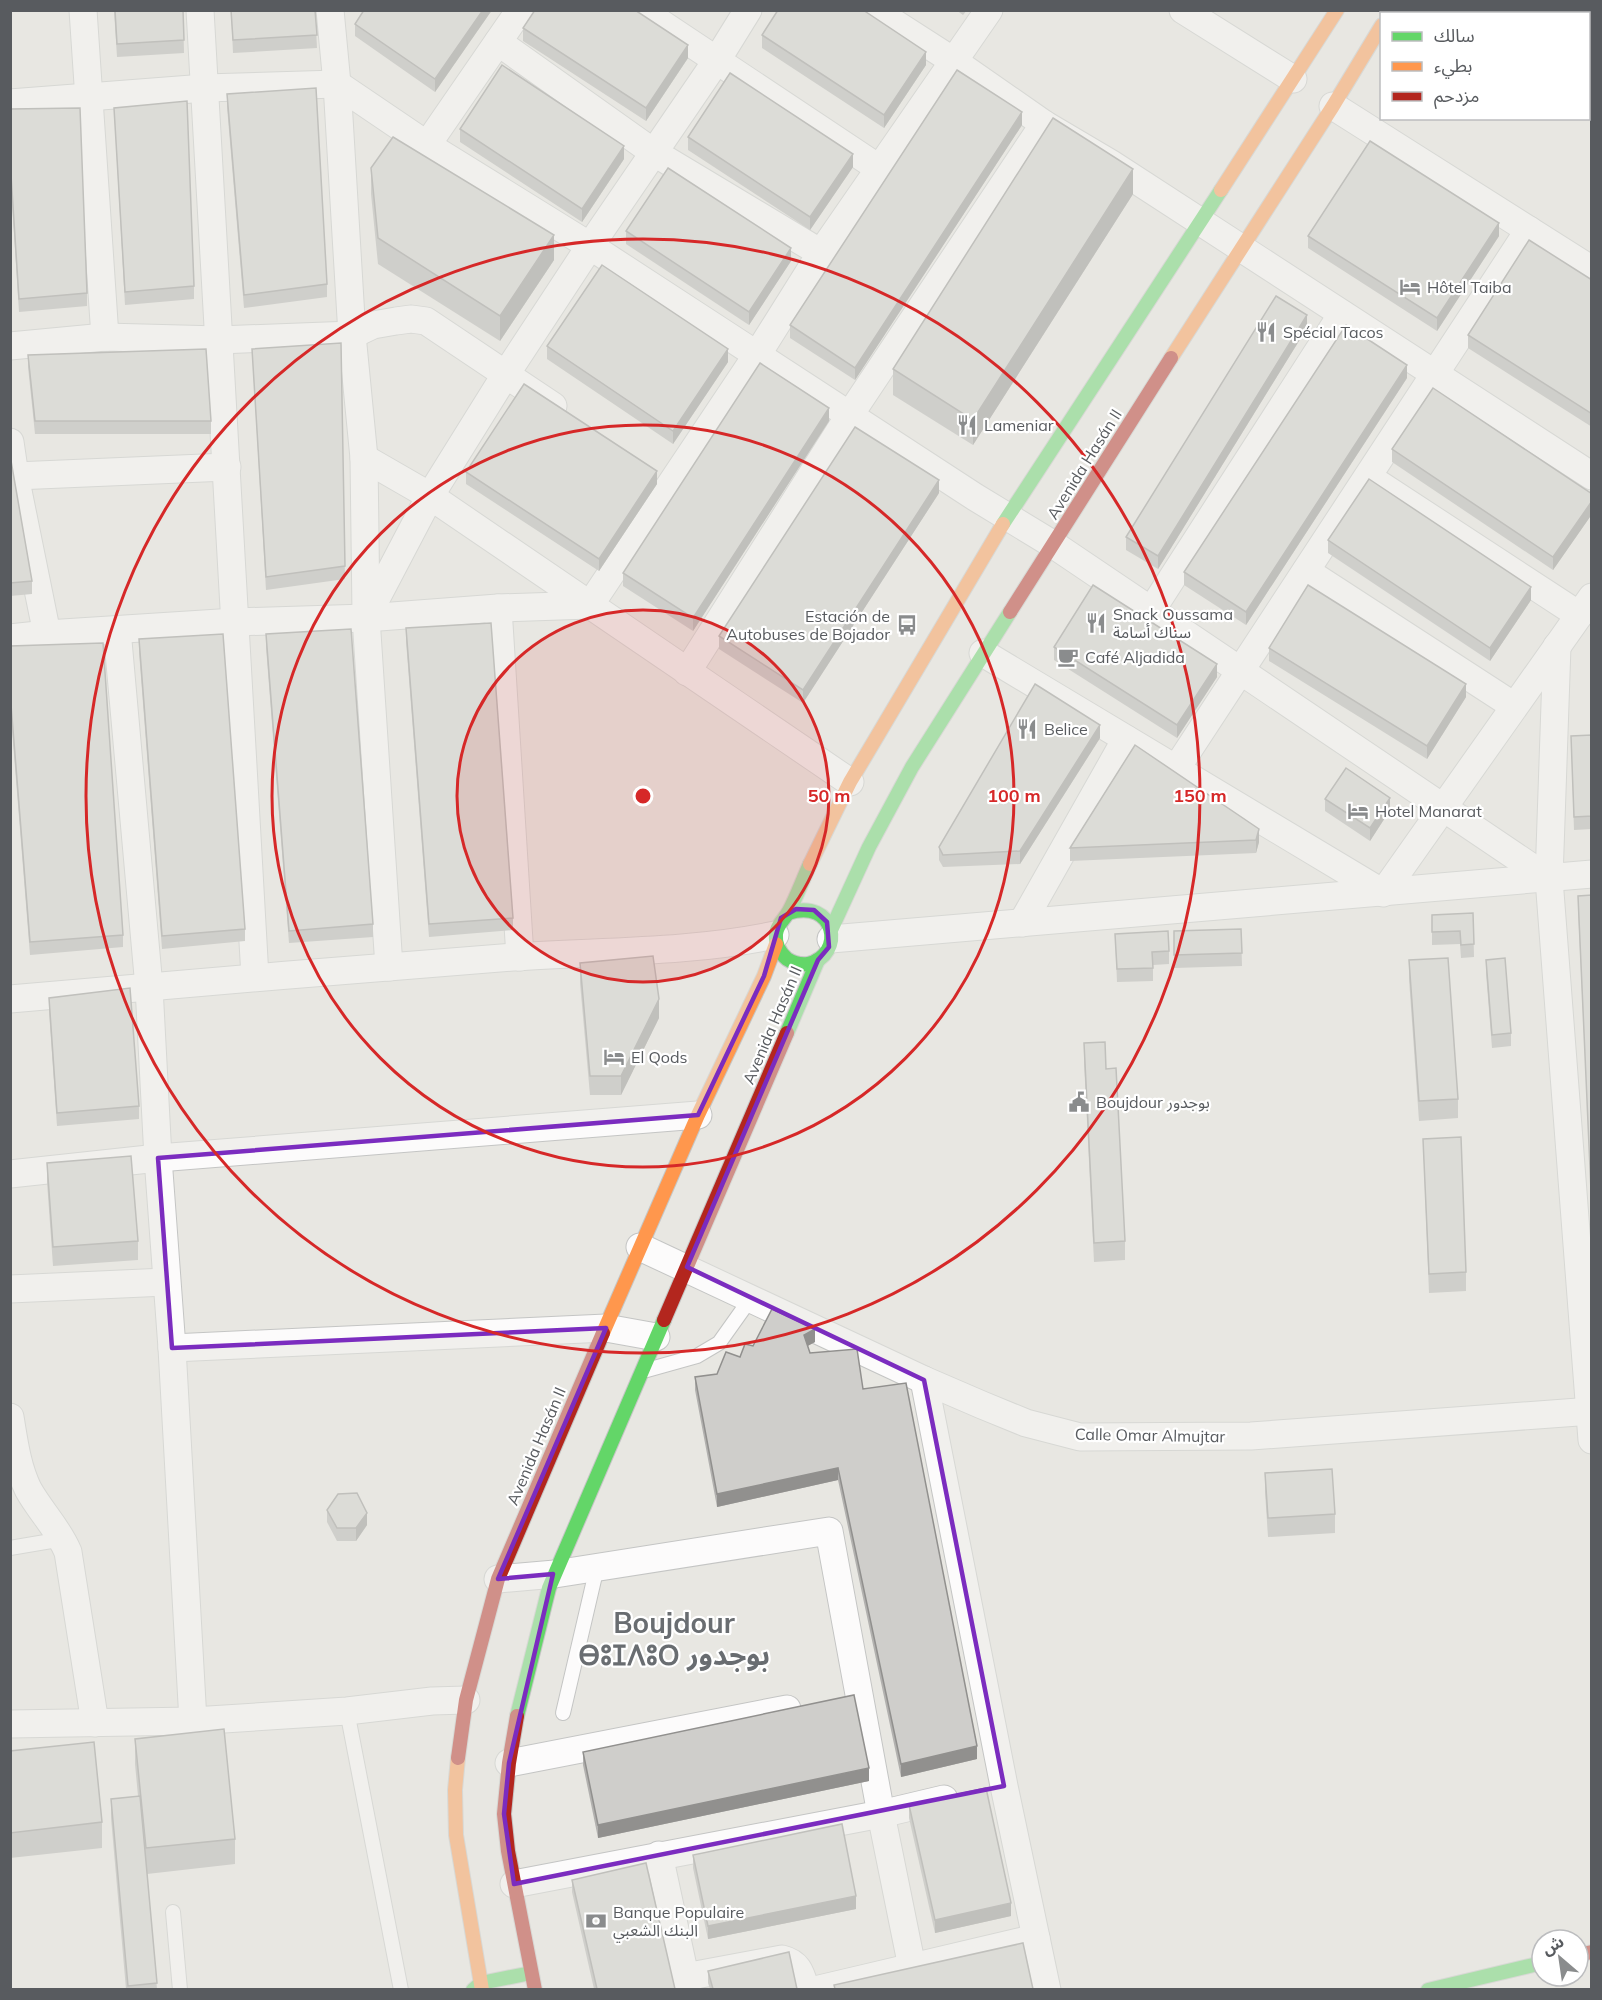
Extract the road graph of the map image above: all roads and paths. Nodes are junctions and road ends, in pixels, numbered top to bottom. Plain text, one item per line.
1 (83, 10) edge
2 (201, 10) edge
3 (348, 10) edge
4 (520, 10) edge
5 (641, 10) edge
6 (748, 10) edge
7 (874, 10) edge
8 (988, 10) edge
9 (1184, 10) edge
10 (1337, 10) edge
11 (331, 22) edge
12 (1380, 28) edge
13 (498, 42) junction
14 (717, 60) junction
15 (954, 62) junction
16 (1293, 79) junction
17 (337, 84) junction
18 (205, 88) junction
19 (89, 98) junction
20 (10, 103) edge
21 (1333, 106) junction
22 (1044, 124) junction
23 (427, 145) junction
24 (653, 152) junction
25 (880, 169) junction
26 (1201, 222) junction
27 (1528, 230) junction
28 (590, 246) junction
29 (1242, 249) junction
30 (821, 253) junction
31 (1592, 270) edge
32 (1342, 314) junction
33 (352, 335) junction
34 (105, 337) junction
35 (219, 340) junction
36 (10, 346) edge
37 (757, 355) junction
38 (506, 374) junction
39 (1434, 374) junction
40 (849, 416) junction
41 (574, 420) edge
42 (10, 442) edge
43 (364, 458) junction
44 (227, 466) junction
45 (15, 476) junction
46 (1592, 476) edge
47 (1368, 477) junction
48 (430, 496) junction
49 (1007, 518) junction
50 (1054, 545) junction
51 (1306, 571) junction
52 (590, 605) junction
53 (1585, 606) edge
54 (498, 608) junction
55 (1151, 610) junction
56 (366, 618) junction
57 (235, 622) junction
58 (117, 630) junction
59 (47, 634) junction
60 (10, 638) edge
61 (1557, 646) junction
62 (983, 653) junction
63 (1240, 671) junction
64 (687, 672) junction
65 (1514, 706) junction
66 (1582, 737) edge
67 (1126, 739) junction
68 (1554, 739) junction
69 (1176, 769) junction
70 (850, 782) junction
71 (1443, 807) junction
72 (1592, 874) edge
73 (1549, 879) junction
74 (1383, 893) junction
75 (1022, 923) junction
76 (779, 930) junction
77 (826, 943) junction
78 (520, 957) junction
79 (389, 967) junction
80 (255, 977) junction
81 (149, 987) junction
82 (10, 999) edge
83 (698, 1115) junction
84 (158, 1158) junction
85 (10, 1174) edge
86 (1584, 1243) edge
87 (640, 1246) junction
88 (687, 1267) junction
89 (166, 1282) junction
90 (10, 1289) edge
91 (751, 1298) junction
92 (606, 1328) junction
93 (656, 1337) junction
94 (172, 1348) junction
95 (642, 1371) junction
96 (924, 1380) junction
97 (1590, 1411) edge
98 (10, 1417) edge
99 (1592, 1440) edge
100 (63, 1539) junction
101 (10, 1548) edge
102 (597, 1567) junction
103 (555, 1574) junction
104 (498, 1579) junction
105 (466, 1700) junction
106 (836, 1700) junction
107 (347, 1711) junction
108 (563, 1713) dead end
109 (194, 1721) junction
110 (95, 1723) junction
111 (10, 1724) edge
112 (509, 1763) junction
113 (986, 1790) junction
114 (881, 1814) junction
115 (659, 1855) junction
116 (514, 1884) junction
117 (173, 1912) dead end
118 (1036, 1938) junction
119 (912, 1967) junction
120 (1530, 1967) edge
121 (531, 1972) junction
122 (686, 1983) edge
123 (478, 1987) edge
124 (180, 1989) edge
125 (401, 1989) edge
126 (535, 1989) edge
127 (806, 1989) edge
128 (815, 1989) edge
129 (1047, 1989) edge
130 (1428, 1989) edge

1 - 19 street
2 - 18 street
3 - 11 street
4 - 13 street
5 - 14 street
6 - 14 street
7 - 15 street
8 - 15 street
9 - 16 street
10 - 16 main road, Avenida Hasán II
11 - 17 street
12 - 21 main road, Avenida Hasán II
13 - 23 street
13 - 24 street
14 - 24 street
14 - 25 street
15 - 22 street
15 - 25 street
16 - 26 main road, Avenida Hasán II
17 - 18 street
17 - 23 street
17 - 33 street
18 - 19 street
18 - 35 street
19 - 20 street
19 - 34 street
21 - 27 street
21 - 29 main road, Avenida Hasán II
22 - 26 street
22 - 40 street
23 - 28 street
24 - 28 street
24 - 30 street
25 - 30 street
26 - 29 street
26 - 49 main road, Avenida Hasán II
27 - 31 street
27 - 39 street
28 - 37 street
28 - 38 street
29 - 32 street
29 - 50 main road, Avenida Hasán II
30 - 37 street
32 - 39 street
32 - 55 street
33 - 35 street
33 - 38 street
33 - 43 street
34 - 35 street
34 - 36 street
35 - 44 street
37 - 40 street
37 - 52 street
38 - 41 street
38 - 48 street
39 - 46 street
39 - 47 street
40 - 49 street
40 - 64 street
42 - 45 street
43 - 48 street
43 - 56 street
44 - 45 street
44 - 57 street
45 - 59 street
47 - 51 street
47 - 53 street
48 - 52 street
48 - 56 street
49 - 50 street
49 - 70 main road, Avenida Hasán II
50 - 55 street
50 - 62 main road, Avenida Hasán II
51 - 63 street
51 - 65 street
52 - 54 street
52 - 64 street
53 - 61 street
54 - 56 street
54 - 78 street
55 - 63 street
56 - 57 street
56 - 79 street
57 - 58 street
57 - 80 street
58 - 59 street
58 - 81 street
59 - 60 street
61 - 65 street
61 - 68 street
62 - 67 street
62 - 77 main road, Avenida Hasán II
63 - 69 street
63 - 71 street
64 - 70 street
65 - 71 street
66 - 68 street
67 - 69 street
67 - 75 street
68 - 73 street
69 - 74 street
70 - 76 main road, Avenida Hasán II
71 - 73 street
71 - 74 street
72 - 73 street
73 - 74 street
73 - 86 street
74 - 75 street
75 - 77 street
76 - 77 main road
76 - 77 main road
76 - 78 street
76 - 83 main road, Avenida Hasán II
77 - 88 main road, Avenida Hasán II
78 - 79 street
79 - 80 street
80 - 81 street
81 - 82 street
81 - 84 street
83 - 84 street
83 - 87 main road, Avenida Hasán II
84 - 85 street
84 - 89 street
86 - 97 street
87 - 88 street, Calle Omar Almujtar
87 - 92 main road, Avenida Hasán II
88 - 91 street, Calle Omar Almujtar
88 - 93 main road, Avenida Hasán II
89 - 90 street
89 - 94 street
91 - 95 lane
91 - 96 street, Calle Omar Almujtar
92 - 93 street
92 - 94 street
92 - 104 main road, Avenida Hasán II
93 - 95 main road, Avenida Hasán II
94 - 109 street
95 - 103 main road, Avenida Hasán II
96 - 97 street, Calle Omar Almujtar
96 - 113 street
97 - 99 street
98 - 100 street
100 - 101 lane
100 - 110 street
102 - 103 street
102 - 106 street
102 - 108 lane
103 - 104 street
103 - 112 main road, Avenida Hasán II
104 - 105 main road, Avenida Hasán II
105 - 107 street
105 - 123 main road, Avenida Hasán II
106 - 112 street
106 - 114 street
107 - 109 street
107 - 125 lane
109 - 110 street
110 - 111 street
112 - 116 main road, Avenida Hasán II
113 - 114 street
113 - 118 street
114 - 115 street
114 - 119 street
115 - 116 street
115 - 122 street
116 - 121 main road, Avenida Hasán II
117 - 124 lane
118 - 119 street
118 - 129 street
119 - 128 street
120 - 130 main road
121 - 123 main road
121 - 126 main road, Avenida Hasán II
122 - 127 street

